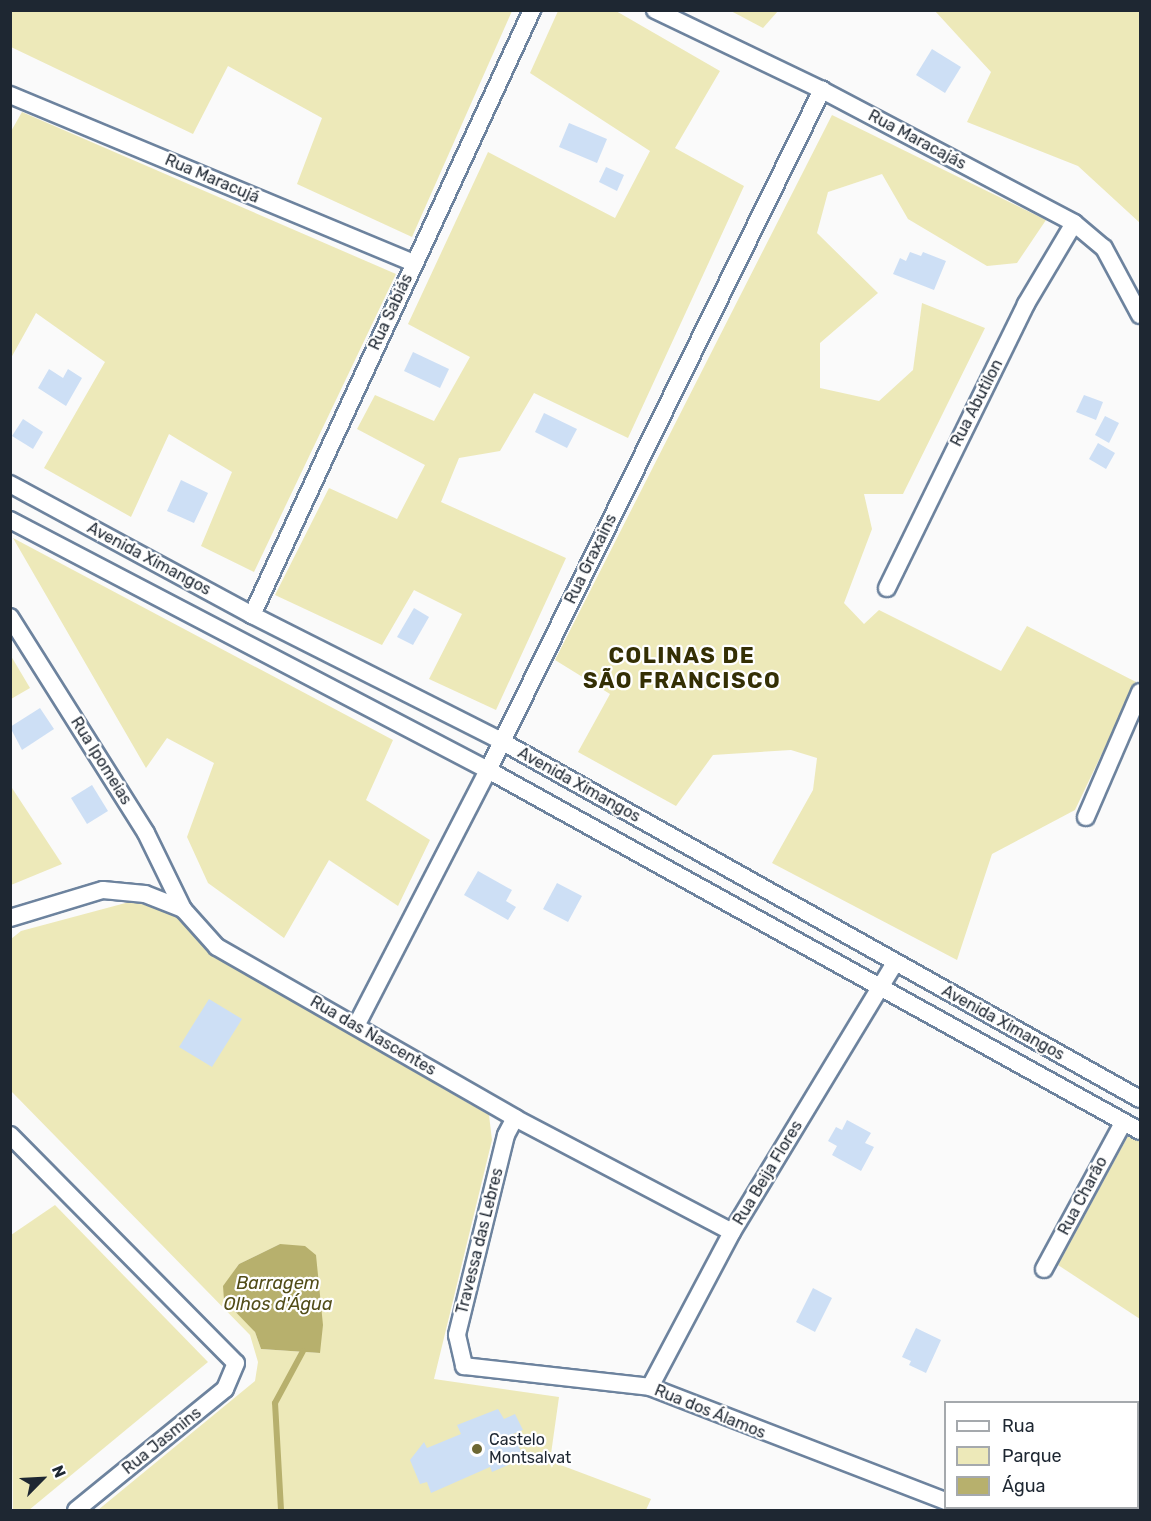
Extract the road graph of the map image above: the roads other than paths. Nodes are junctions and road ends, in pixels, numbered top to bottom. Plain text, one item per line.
1 (532, 10) edge
2 (655, 10) edge
3 (822, 90) junction
4 (11, 96) edge
5 (1074, 223) junction
6 (414, 263) junction
7 (1140, 315) edge
8 (10, 484) edge
9 (10, 520) edge
10 (887, 588) dead end
11 (252, 615) junction
12 (10, 617) edge
13 (1140, 692) edge
14 (501, 741) junction
15 (488, 770) junction
16 (1086, 817) dead end
17 (183, 909) junction
18 (10, 918) edge
19 (895, 963) junction
20 (879, 987) junction
21 (356, 1026) junction
22 (1140, 1099) edge
23 (515, 1118) junction
24 (1123, 1123) junction
25 (1140, 1131) edge
26 (10, 1135) edge
27 (732, 1232) junction
28 (1044, 1269) dead end
29 (464, 1366) joint
30 (650, 1387) junction
31 (944, 1501) edge
32 (76, 1510) edge

1 - 6 street, Rua Sabiás
2 - 3 street, Rua Maracajás
3 - 5 street, Rua Maracajás
3 - 14 street, Rua Graxains
4 - 6 street, Rua Maracujá
5 - 7 street, Rua Maracajás
5 - 10 street, Rua Abutilon
6 - 11 street, Rua Sabiás
8 - 11 street, Avenida Ximangos
9 - 15 street, Avenida Ximangos
11 - 14 street, Avenida Ximangos
12 - 17 street, Rua Ipomeias
13 - 16 street
14 - 15 street, Rua Graxains
14 - 19 street, Avenida Ximangos
15 - 20 street, Avenida Ximangos
15 - 21 street, Rua Graxains
17 - 18 street, Rua das Nascentes
17 - 21 street, Rua das Nascentes
19 - 20 street, Rua Beija Flores
19 - 22 street, Avenida Ximangos
20 - 24 street, Avenida Ximangos
20 - 27 street, Rua Beija Flores
21 - 23 street, Rua das Nascentes
23 - 27 street, Rua das Nascentes
23 - 29 street, Travessa das Lebres
24 - 25 street, Avenida Ximangos
24 - 28 street, Rua Charão
26 - 32 street, Rua Jasmins
27 - 30 street, Rua Beija Flores
29 - 30 street, Rua dos Álamos
30 - 31 street, Rua dos Álamos

